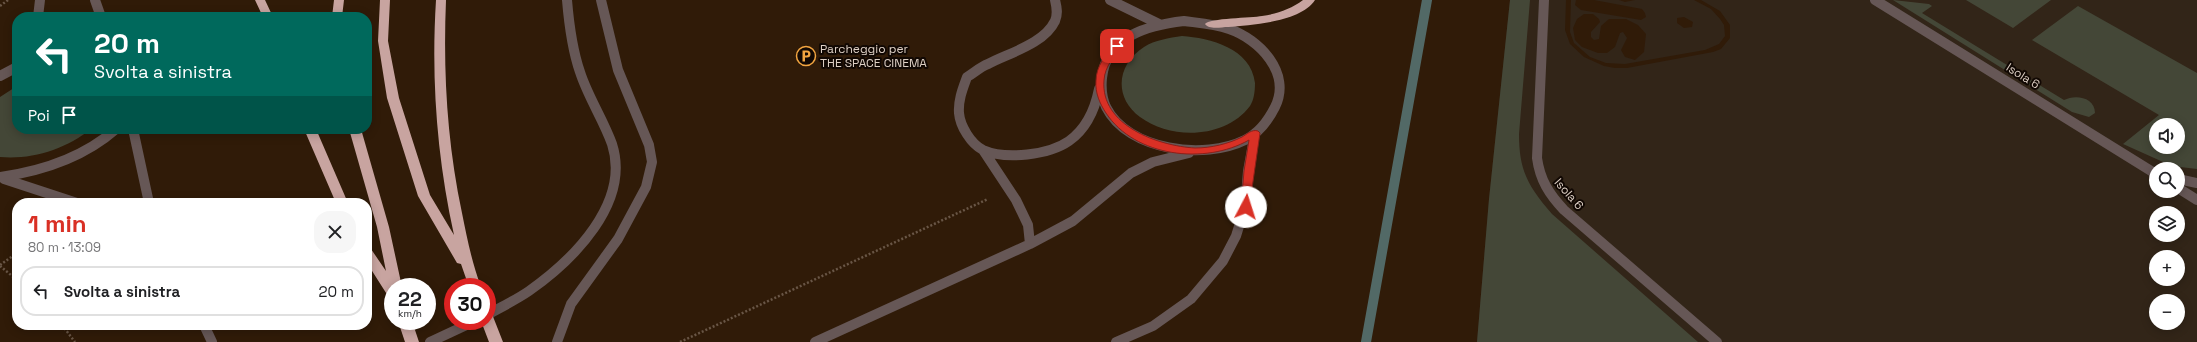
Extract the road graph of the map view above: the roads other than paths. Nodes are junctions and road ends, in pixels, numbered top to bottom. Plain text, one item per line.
1 (40, 0) edge
2 (95, 0) edge
3 (260, 0) edge
4 (339, 0) edge
5 (385, 0) edge
6 (441, 0) edge
7 (568, 0) edge
8 (601, 0) edge
9 (1055, 0) edge
10 (1110, 0) edge
11 (1310, 0) edge
12 (1544, 0) edge
13 (1876, 0) edge
14 (39, 12) edge
15 (99, 12) edge
16 (266, 12) edge
17 (338, 12) edge
18 (1159, 24) junction
19 (1210, 24) junction
20 (12, 70) edge
21 (0, 76) edge
22 (1100, 81) junction
23 (1255, 133) junction
24 (109, 134) edge
25 (134, 134) edge
26 (312, 134) edge
27 (357, 134) edge
28 (983, 150) junction
29 (1196, 151) junction
30 (2127, 156) junction
31 (2149, 167) edge
32 (2149, 170) edge
33 (0, 178) edge
34 (2185, 180) edge
35 (2197, 183) edge
36 (2185, 192) edge
37 (62, 198) edge
38 (148, 198) edge
39 (340, 198) edge
40 (2197, 200) edge
41 (1030, 244) junction
42 (372, 260) edge
43 (468, 268) junction
44 (384, 278) edge
45 (394, 278) edge
46 (472, 278) edge
47 (496, 310) edge
48 (206, 330) edge
49 (408, 330) edge
50 (456, 330) edge
51 (492, 330) edge
52 (212, 341) edge
53 (412, 342) edge
54 (430, 342) edge
55 (496, 342) edge
56 (557, 342) edge
57 (815, 342) edge
58 (1116, 342) edge
59 (1717, 342) edge

1 - 14 street
2 - 15 street
3 - 16 highway
4 - 17 highway
5 - 43 highway
6 - 43 highway
7 - 47 street
8 - 56 street
9 - 28 street
10 - 18 street
11 - 19 highway
12 - 59 street, Isola 6
13 - 30 street, Isola 6
18 - 19 street
18 - 22 street
19 - 23 street
20 - 21 street
22 - 28 street
22 - 29 street
23 - 29 street
23 - 58 street
24 - 33 street
25 - 38 street
26 - 39 highway
27 - 45 highway
28 - 41 street
29 - 41 street
30 - 31 street
30 - 32 street, Isola 6
33 - 37 street
34 - 35 street
36 - 40 street
41 - 57 street
42 - 44 highway
43 - 46 highway
48 - 52 street
49 - 53 highway
50 - 54 street
51 - 55 highway

